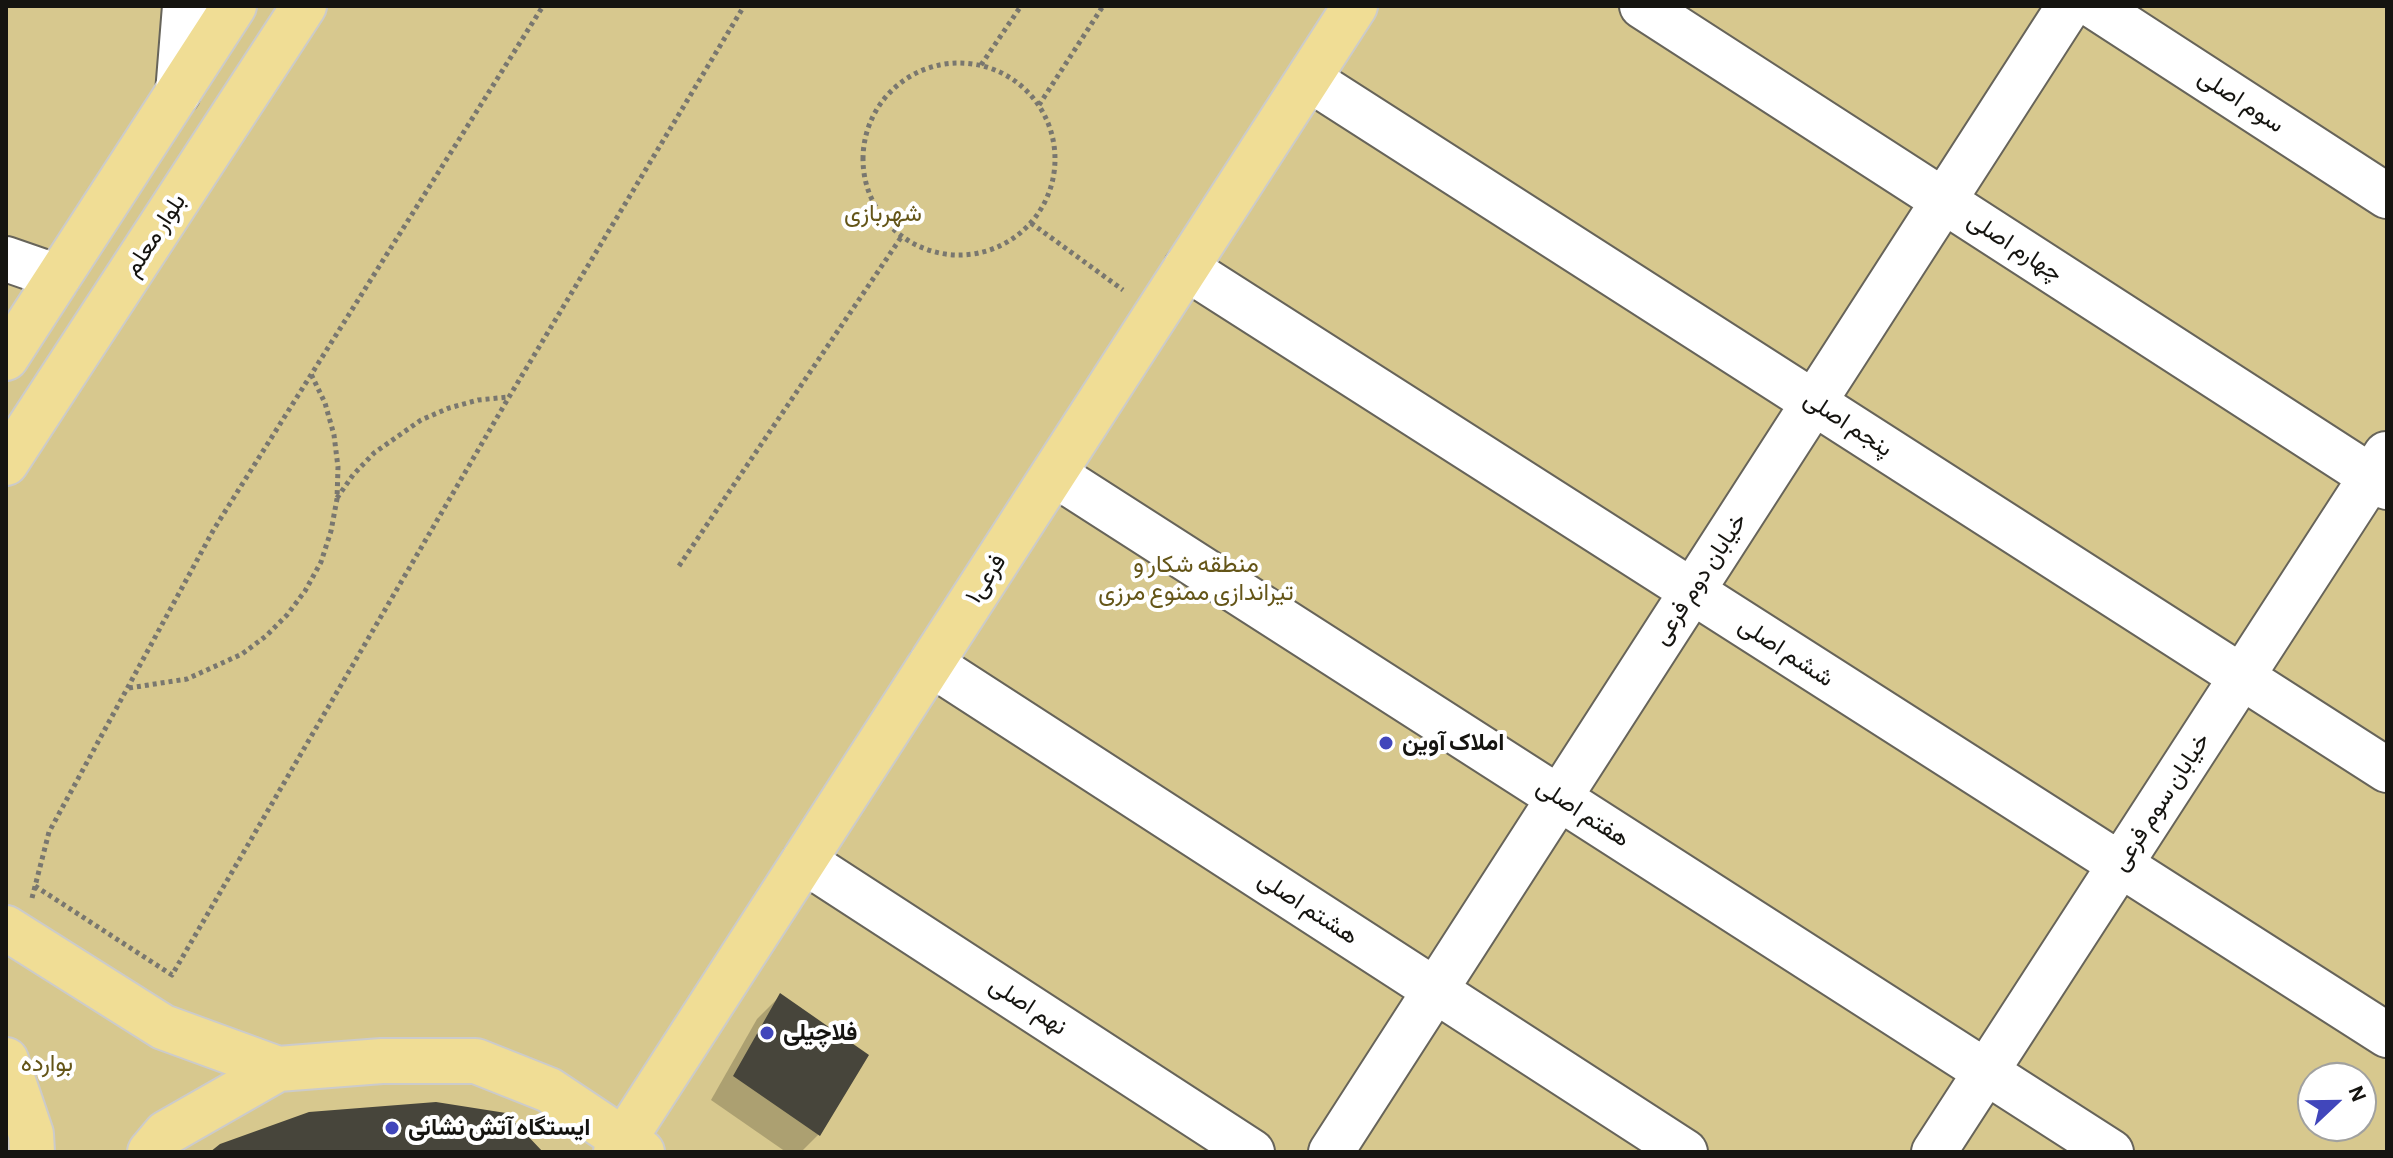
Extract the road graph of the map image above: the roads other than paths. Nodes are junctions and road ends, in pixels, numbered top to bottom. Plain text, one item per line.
1 (185, 6) edge
2 (234, 6) edge
3 (304, 6) edge
4 (1355, 6) edge
5 (1642, 6) edge
6 (2069, 6) edge
7 (2094, 6) edge
8 (1309, 79) junction
9 (178, 93) junction
10 (2387, 196) edge
11 (1943, 201) junction
12 (6, 259) edge
13 (1186, 268) junction
14 (58, 277) junction
15 (6, 358) edge
16 (1814, 402) junction
17 (6, 463) edge
18 (2382, 472) edge
19 (1054, 474) junction
20 (1692, 591) junction
21 (931, 664) junction
22 (2242, 677) junction
23 (2387, 770) edge
24 (1559, 798) junction
25 (804, 861) junction
26 (2120, 865) junction
27 (14, 933) edge
28 (1435, 990) junction
29 (2387, 1035) edge
30 (6, 1060) edge
31 (278, 1069) junction
32 (1986, 1072) junction
33 (627, 1148) edge
34 (32, 1152) edge
35 (150, 1152) edge
36 (1252, 1152) edge
37 (1331, 1152) edge
38 (1685, 1152) edge
39 (1934, 1152) edge
40 (2111, 1152) edge

1 - 9 street
2 - 9 main road
3 - 17 main road, بلوار معلم
4 - 8 main road, فرعی۱
5 - 11 street, چهارم اصلی
6 - 11 street, خیابان دوم فرعی
7 - 10 street, سوم اصلی
8 - 13 main road, فرعی۱
8 - 16 street, پنجم اصلی
9 - 14 main road
11 - 16 street, خیابان دوم فرعی
11 - 18 street, چهارم اصلی
12 - 14 street
13 - 19 main road, فرعی۱
13 - 20 street, ششم اصلی
14 - 15 main road
16 - 20 street, خیابان دوم فرعی
16 - 22 street, پنجم اصلی
18 - 22 street, خیابان سوم فرعی
19 - 21 main road, فرعی۱
19 - 24 street, هفتم اصلی
20 - 24 street, خیابان دوم فرعی
20 - 26 street, ششم اصلی
21 - 25 main road, فرعی۱
21 - 28 street, هشتم اصلی
22 - 23 street, پنجم اصلی
22 - 26 street, خیابان سوم فرعی
24 - 28 street, خیابان دوم فرعی
24 - 32 street, هفتم اصلی
25 - 33 main road, فرعی۱
25 - 36 street, نهم اصلی
26 - 29 street, ششم اصلی
26 - 32 street, خیابان سوم فرعی
27 - 31 main road
28 - 37 street, خیابان دوم فرعی
28 - 38 street, هشتم اصلی
30 - 34 main road
31 - 33 main road
31 - 35 main road
32 - 39 street, خیابان سوم فرعی
32 - 40 street, هفتم اصلی

